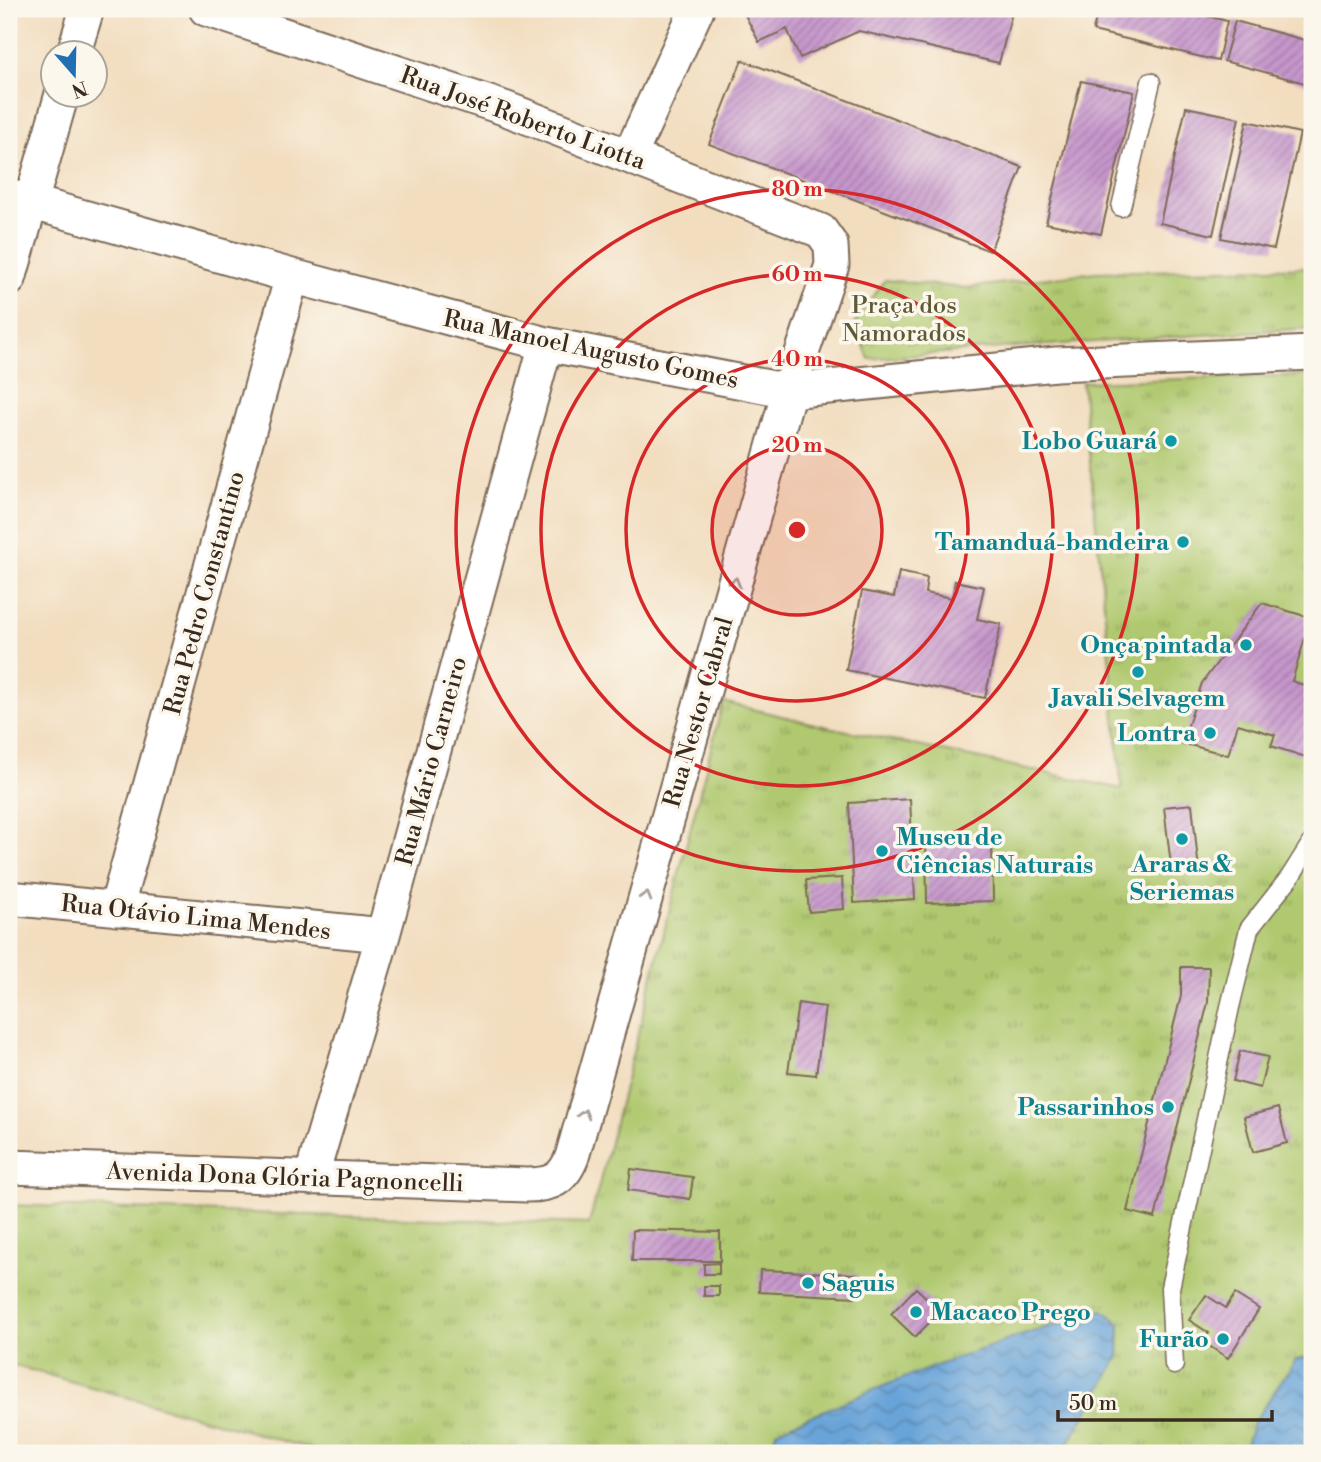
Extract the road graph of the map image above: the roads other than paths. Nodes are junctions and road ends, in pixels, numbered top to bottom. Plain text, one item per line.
1 (87, 9) edge
2 (206, 9) edge
3 (697, 9) edge
4 (78, 38) edge
5 (1151, 82) dead end
6 (56, 108) edge
7 (630, 155) junction
8 (20, 199) edge
9 (1122, 208) dead end
10 (831, 245) joint
11 (292, 276) junction
12 (9, 279) edge
13 (546, 344) junction
14 (1312, 353) edge
15 (789, 391) junction
16 (1312, 842) edge
17 (9, 898) edge
18 (116, 909) junction
19 (383, 935) junction
20 (9, 1167) edge
21 (311, 1178) junction
22 (560, 1178) joint
23 (1174, 1365) dead end

1 - 4 street
2 - 7 street, Rua José Roberto Liotta
3 - 7 street
5 - 9 lane
6 - 8 street
7 - 10 street, Rua José Roberto Liotta
8 - 11 street, Rua Manoel Augusto Gomes
8 - 12 street
10 - 15 street, Rua Nestor Cabral
11 - 13 street, Rua Manoel Augusto Gomes
11 - 18 street, Rua Pedro Constantino
13 - 15 street, Rua Manoel Augusto Gomes
13 - 19 street, Rua Mário Carneiro
14 - 15 street, Rua Manoel Augusto Gomes
22 -> 15 street, Rua Nestor Cabral
16 - 23 lane
17 - 18 street, Rua Otávio Lima Mendes
18 - 19 street, Rua Otávio Lima Mendes
19 - 21 street, Rua Mário Carneiro
20 - 21 street, Avenida Dona Glória Pagnoncelli
21 - 22 street, Avenida Dona Glória Pagnoncelli

